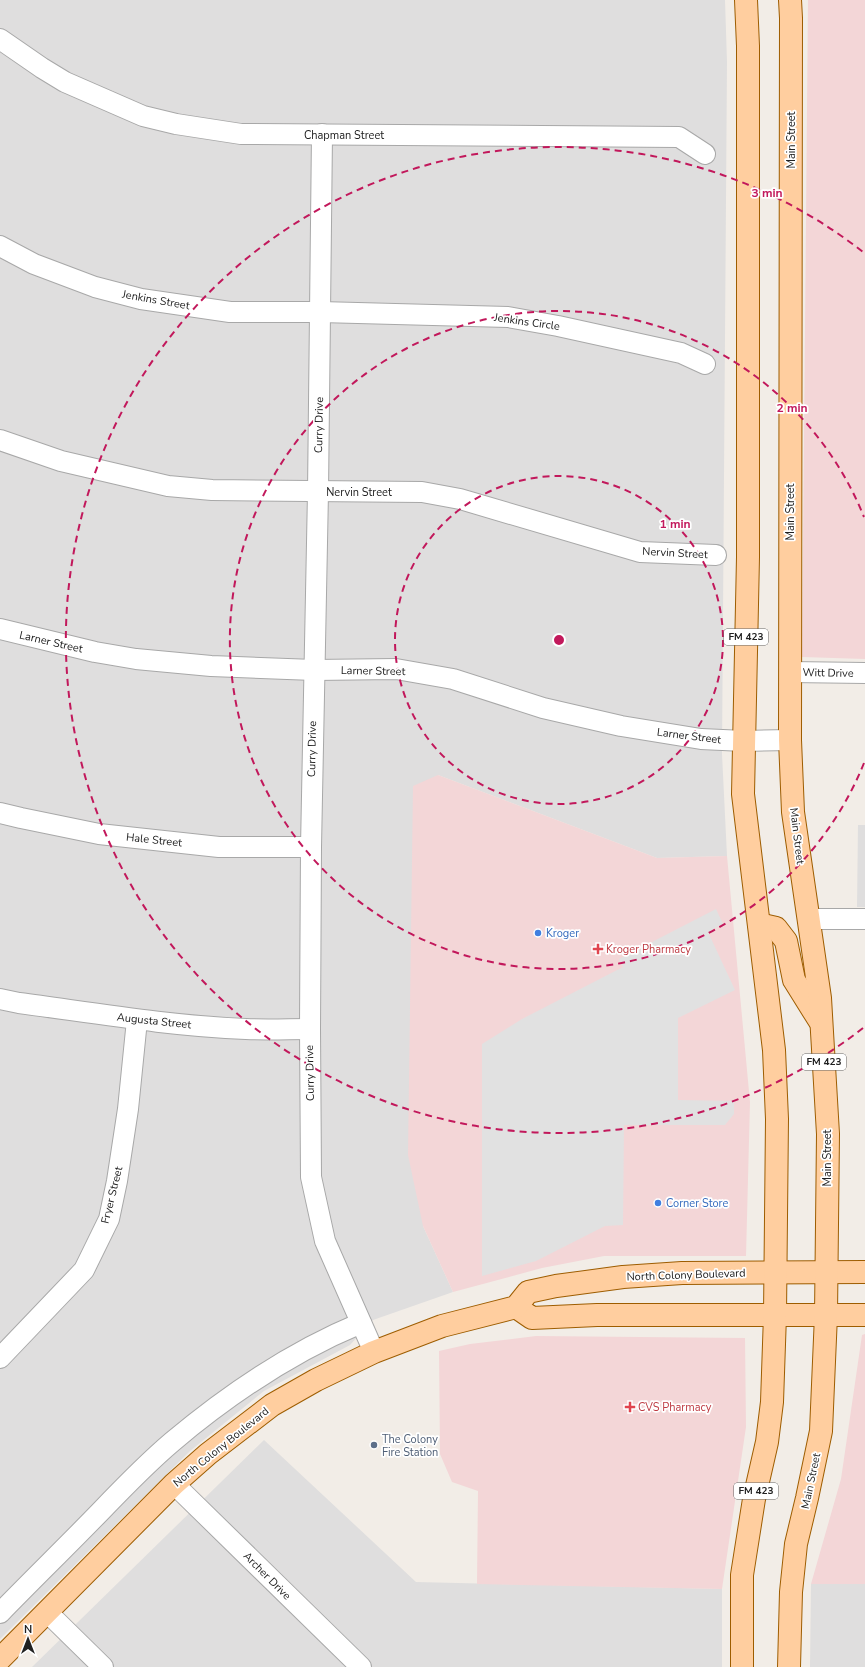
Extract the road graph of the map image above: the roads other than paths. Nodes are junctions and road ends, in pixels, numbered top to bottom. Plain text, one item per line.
1 (746, 0) edge
2 (790, 0) edge
3 (0, 39) edge
4 (322, 134) junction
5 (705, 154) dead end
6 (0, 246) edge
7 (320, 312) junction
8 (705, 364) dead end
9 (0, 440) edge
10 (318, 492) junction
11 (716, 555) dead end
12 (0, 629) edge
13 (314, 670) junction
14 (790, 672) junction
15 (865, 673) edge
16 (790, 740) junction
17 (744, 741) junction
18 (0, 813) edge
19 (311, 847) junction
20 (808, 919) junction
21 (865, 919) edge
22 (758, 924) junction
23 (0, 998) edge
24 (137, 1020) junction
25 (822, 1024) junction
26 (310, 1029) junction
27 (826, 1272) junction
28 (865, 1272) edge
29 (775, 1273) junction
30 (516, 1307) junction
31 (775, 1315) junction
32 (826, 1315) junction
33 (865, 1315) edge
34 (361, 1323) junction
35 (374, 1352) junction
36 (0, 1358) edge
37 (174, 1484) junction
38 (47, 1612) junction
39 (0, 1613) edge
40 (0, 1658) edge
41 (104, 1667) edge
42 (361, 1667) edge
43 (742, 1667) edge
44 (789, 1667) edge

1 - 17 main road, FM 423
2 - 14 main road, Main Street / FM 423
3 - 4 street, Chapman Street
4 - 5 street, Chapman Street
4 - 7 street, Curry Drive
6 - 7 street, Jenkins Street
7 - 8 street, Jenkins Circle
7 - 10 street, Curry Drive
9 - 10 street, Nervin Street
10 - 11 street, Nervin Street
10 - 13 street, Curry Drive
12 - 13 street, Larner Street
13 - 17 street, Larner Street
13 - 19 street, Curry Drive
14 - 15 street, Witt Drive
14 - 16 main road, Main Street / FM 423
16 - 17 street, Larner Street
16 - 20 main road, Main Street / FM 423
17 - 22 main road, FM 423
18 - 19 street, Hale Street
19 - 26 street, Curry Drive
20 - 21 street
20 - 25 main road, Main Street / FM 423
22 - 25 main road
22 - 29 main road, FM 423
23 - 24 street, Augusta Street
24 - 26 street, Augusta Street
24 - 36 street, Fryer Street
25 - 27 main road, Main Street / FM 423
26 - 34 street, Curry Drive
27 - 28 main road, North Colony Boulevard
27 - 29 main road, North Colony Boulevard
27 - 32 main road, Main Street / FM 423
29 - 30 main road, North Colony Boulevard
29 - 31 main road, FM 423
30 - 31 main road
30 - 35 main road, North Colony Boulevard
31 - 32 main road
31 - 43 main road, FM 423
32 - 33 main road
32 - 44 main road, Main Street / FM 423
34 - 35 street, Curry Drive
34 - 39 street
35 - 37 main road, North Colony Boulevard
37 - 38 main road, North Colony Boulevard
37 - 42 street, Archer Drive
38 - 40 main road, North Colony Boulevard
38 - 41 street

